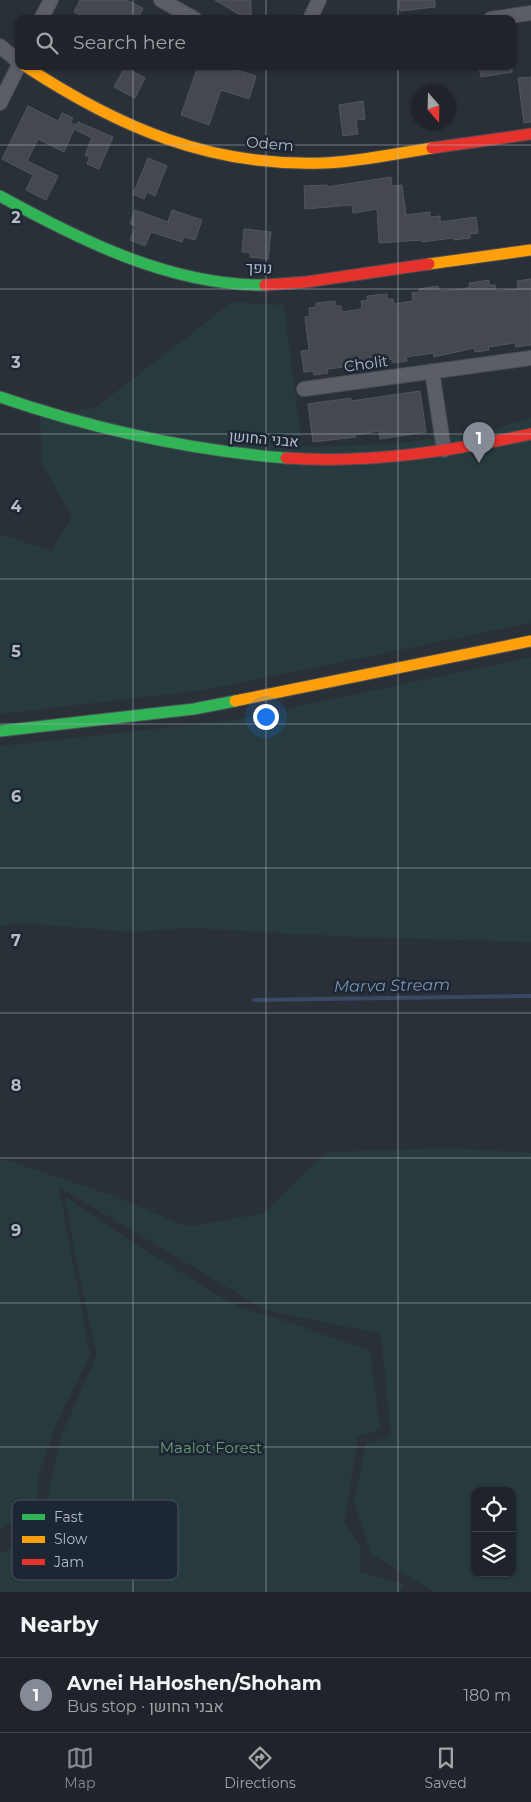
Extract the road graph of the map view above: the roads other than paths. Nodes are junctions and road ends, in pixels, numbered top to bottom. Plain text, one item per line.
1 (51, 0) edge
2 (161, 0) edge
3 (319, 0) edge
4 (181, 5) edge
5 (531, 13) edge
6 (44, 15) edge
7 (191, 15) edge
8 (312, 15) edge
9 (516, 15) edge
10 (0, 46) edge
11 (15, 59) edge
12 (16, 70) edge
13 (31, 70) edge
14 (0, 103) edge
15 (531, 134) edge
16 (0, 196) edge
17 (531, 250) edge
18 (531, 358) edge
19 (432, 371) junction
20 (304, 389) dead end
21 (0, 397) edge
22 (531, 434) edge
23 (444, 450) junction
24 (531, 641) edge
25 (0, 731) edge

1 - 6 street
2 - 4 street
3 - 8 street
4 - 7 street
5 - 9 street
10 - 11 street
12 - 14 street
13 - 15 street, Odem
16 - 17 street, נופך
18 - 19 street, Cholit
19 - 20 street, Cholit
19 - 23 street
21 - 23 street, אבני החושן
22 - 23 street, אבני החושן
24 - 25 street

